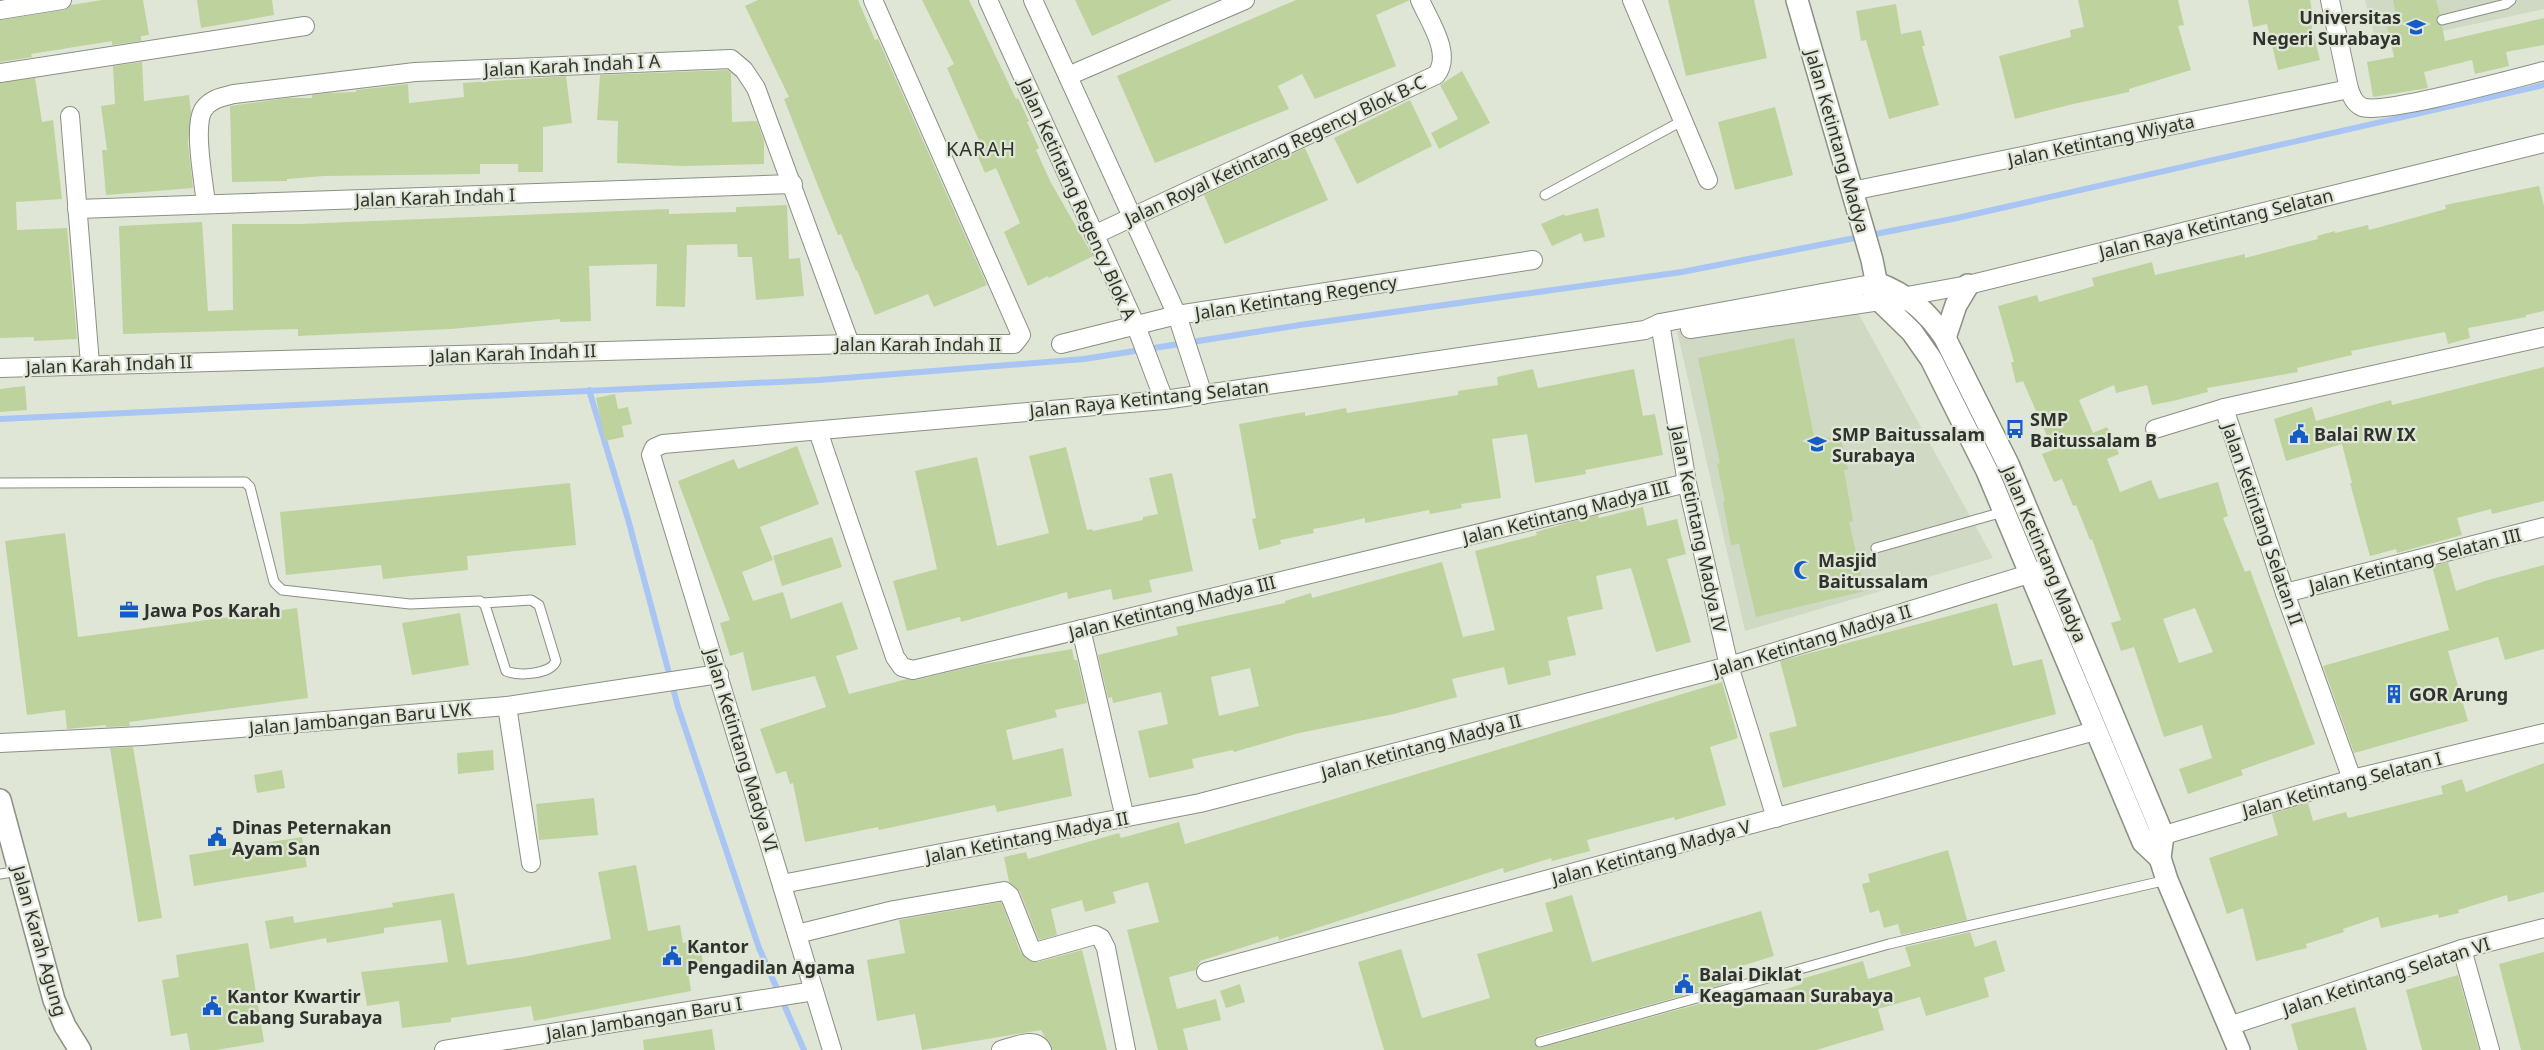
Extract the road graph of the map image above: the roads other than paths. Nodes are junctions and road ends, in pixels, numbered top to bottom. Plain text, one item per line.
1 (62, 0) edge
2 (873, 0) edge
3 (988, 0) edge
4 (1033, 0) edge
5 (1245, 0) edge
6 (1420, 0) edge
7 (1632, 0) edge
8 (1797, 0) edge
9 (2330, 0) edge
10 (2511, 0) edge
11 (0, 10) edge
12 (2442, 20) dead end
13 (305, 26) dead end
14 (2544, 71) edge
15 (0, 73) edge
16 (1068, 76) junction
17 (2349, 89) junction
18 (70, 116) dead end
19 (1682, 121) junction
20 (2544, 142) edge
21 (1708, 180) dead end
22 (793, 184) junction
23 (1853, 194) junction
24 (1545, 195) dead end
25 (206, 204) junction
26 (77, 209) junction
27 (1132, 217) junction
28 (1094, 235) junction
29 (1533, 260) dead end
30 (1968, 285) junction
31 (1908, 296) junction
32 (1883, 298) junction
33 (1179, 321) junction
34 (1656, 329) junction
35 (1138, 332) junction
36 (2544, 337) edge
37 (1946, 338) junction
38 (850, 344) junction
39 (1061, 344) dead end
40 (90, 364) junction
41 (0, 368) edge
42 (1203, 395) junction
43 (1164, 400) junction
44 (2224, 408) junction
45 (2155, 429) dead end
46 (818, 431) junction
47 (651, 450) joint
48 (0, 482) edge
49 (1687, 483) junction
50 (2005, 511) junction
51 (2544, 527) edge
52 (1876, 548) dead end
53 (2051, 567) junction
54 (2029, 574) junction
55 (2285, 593) junction
56 (483, 603) junction
57 (1081, 629) junction
58 (1729, 666) junction
59 (719, 674) junction
60 (507, 706) junction
61 (2095, 731) junction
62 (2544, 733) edge
63 (0, 742) edge
64 (2352, 779) junction
65 (0, 800) edge
66 (1126, 818) junction
67 (1776, 818) junction
68 (2163, 835) junction
69 (2143, 842) junction
70 (2160, 858) junction
71 (531, 863) dead end
72 (9, 872) edge
73 (2167, 880) junction
74 (782, 884) junction
75 (2544, 928) edge
76 (797, 934) junction
77 (2462, 949) junction
78 (1206, 972) dead end
79 (814, 991) junction
80 (2228, 1026) junction
81 (1540, 1042) dead end
82 (80, 1050) edge
83 (444, 1050) edge
84 (832, 1050) edge
85 (1001, 1050) edge
86 (1042, 1050) edge
87 (1126, 1050) edge
88 (2239, 1050) edge
89 (2490, 1050) edge

1 - 11 street
2 - 38 street, Jalan Karah Indah II
3 - 28 street, Jalan Ketintang Regency Blok A
4 - 16 street
5 - 16 street
6 - 27 street, Jalan Royal Ketintang Regency Blok B-C
7 - 19 street
8 - 23 street, Jalan Ketintang Madya
9 - 17 street
10 - 12 lane
13 - 15 street
14 - 17 street
16 - 27 street
17 - 23 street, Jalan Ketintang Wiyata
18 - 26 street
19 - 21 street
19 - 24 lane
20 - 30 street, Jalan Raya Ketintang Selatan
22 - 25 street, Jalan Karah Indah I
22 - 25 street, Jalan Karah Indah I A
22 - 38 street, Jalan Karah Indah I A
23 - 32 street, Jalan Ketintang Madya
25 - 26 street, Jalan Karah Indah I
26 - 40 street
27 - 28 street, Jalan Royal Ketintang Regency Blok B-C
27 - 33 street
28 - 35 street, Jalan Ketintang Regency Blok A
29 - 33 street, Jalan Ketintang Regency
30 - 31 street, Jalan Raya Ketintang Selatan
30 - 37 street
31 - 32 street, Jalan Ketintang Madya
31 - 32 street, Jalan Raya Ketintang Selatan
31 - 37 street, Jalan Ketintang Madya
32 - 34 street, Jalan Raya Ketintang Selatan
32 - 50 street, Jalan Ketintang Madya
33 - 35 street, Jalan Ketintang Regency
33 - 42 street
34 - 42 street, Jalan Raya Ketintang Selatan
34 - 49 street, Jalan Ketintang Madya IV
35 - 39 street, Jalan Ketintang Regency
35 - 43 street, Jalan Ketintang Regency Blok A
36 - 44 street, Jalan Ketintang Selatan II
37 - 53 street, Jalan Ketintang Madya
38 - 40 street, Jalan Karah Indah II
40 - 41 street, Jalan Karah Indah II
42 - 43 street, Jalan Raya Ketintang Selatan
43 - 46 street, Jalan Raya Ketintang Selatan
44 - 45 street
44 - 55 street, Jalan Ketintang Selatan II
46 - 47 street, Jalan Raya Ketintang Selatan
46 - 57 street, Jalan Ketintang Madya III
47 - 59 street, Jalan Ketintang Madya VI
48 - 56 lane
49 - 57 street, Jalan Ketintang Madya III
49 - 58 street, Jalan Ketintang Madya IV
50 - 52 lane
50 - 54 street, Jalan Ketintang Madya
51 - 55 street, Jalan Ketintang Selatan III
53 - 54 street, Jalan Ketintang Madya II
53 - 68 street, Jalan Ketintang Madya
54 - 58 street, Jalan Ketintang Madya II
54 - 61 street, Jalan Ketintang Madya
55 - 64 street, Jalan Ketintang Selatan II
56 - 56 lane
57 - 66 street
58 - 66 street, Jalan Ketintang Madya II
58 - 67 street, Jalan Ketintang Madya IV
59 - 60 street, Jalan Jambangan Baru LVK
59 - 74 street, Jalan Ketintang Madya VI
60 - 63 street, Jalan Jambangan Baru LVK
60 - 71 street
61 - 67 street, Jalan Ketintang Madya V
61 - 69 street, Jalan Ketintang Madya
62 - 64 street, Jalan Ketintang Selatan I
64 - 68 street, Jalan Ketintang Selatan I
65 - 72 street, Jalan Karah Agung
66 - 74 street, Jalan Ketintang Madya II
67 - 78 street, Jalan Ketintang Madya V
68 - 69 street, Jalan Ketintang Selatan I
68 - 70 street, Jalan Ketintang Madya
69 - 70 street, Jalan Ketintang Madya
70 - 73 street, Jalan Ketintang Madya
72 - 82 street, Jalan Karah Agung
73 - 80 street, Jalan Ketintang Madya
73 - 81 lane
74 - 76 street, Jalan Ketintang Madya VI
75 - 77 street, Jalan Ketintang Selatan VI
76 - 79 street, Jalan Ketintang Madya VI
76 - 87 street
77 - 80 street, Jalan Ketintang Selatan VI
77 - 89 street
79 - 83 street, Jalan Jambangan Baru I
79 - 84 street, Jalan Ketintang Madya VI
80 - 88 street, Jalan Ketintang Madya
85 - 86 street

